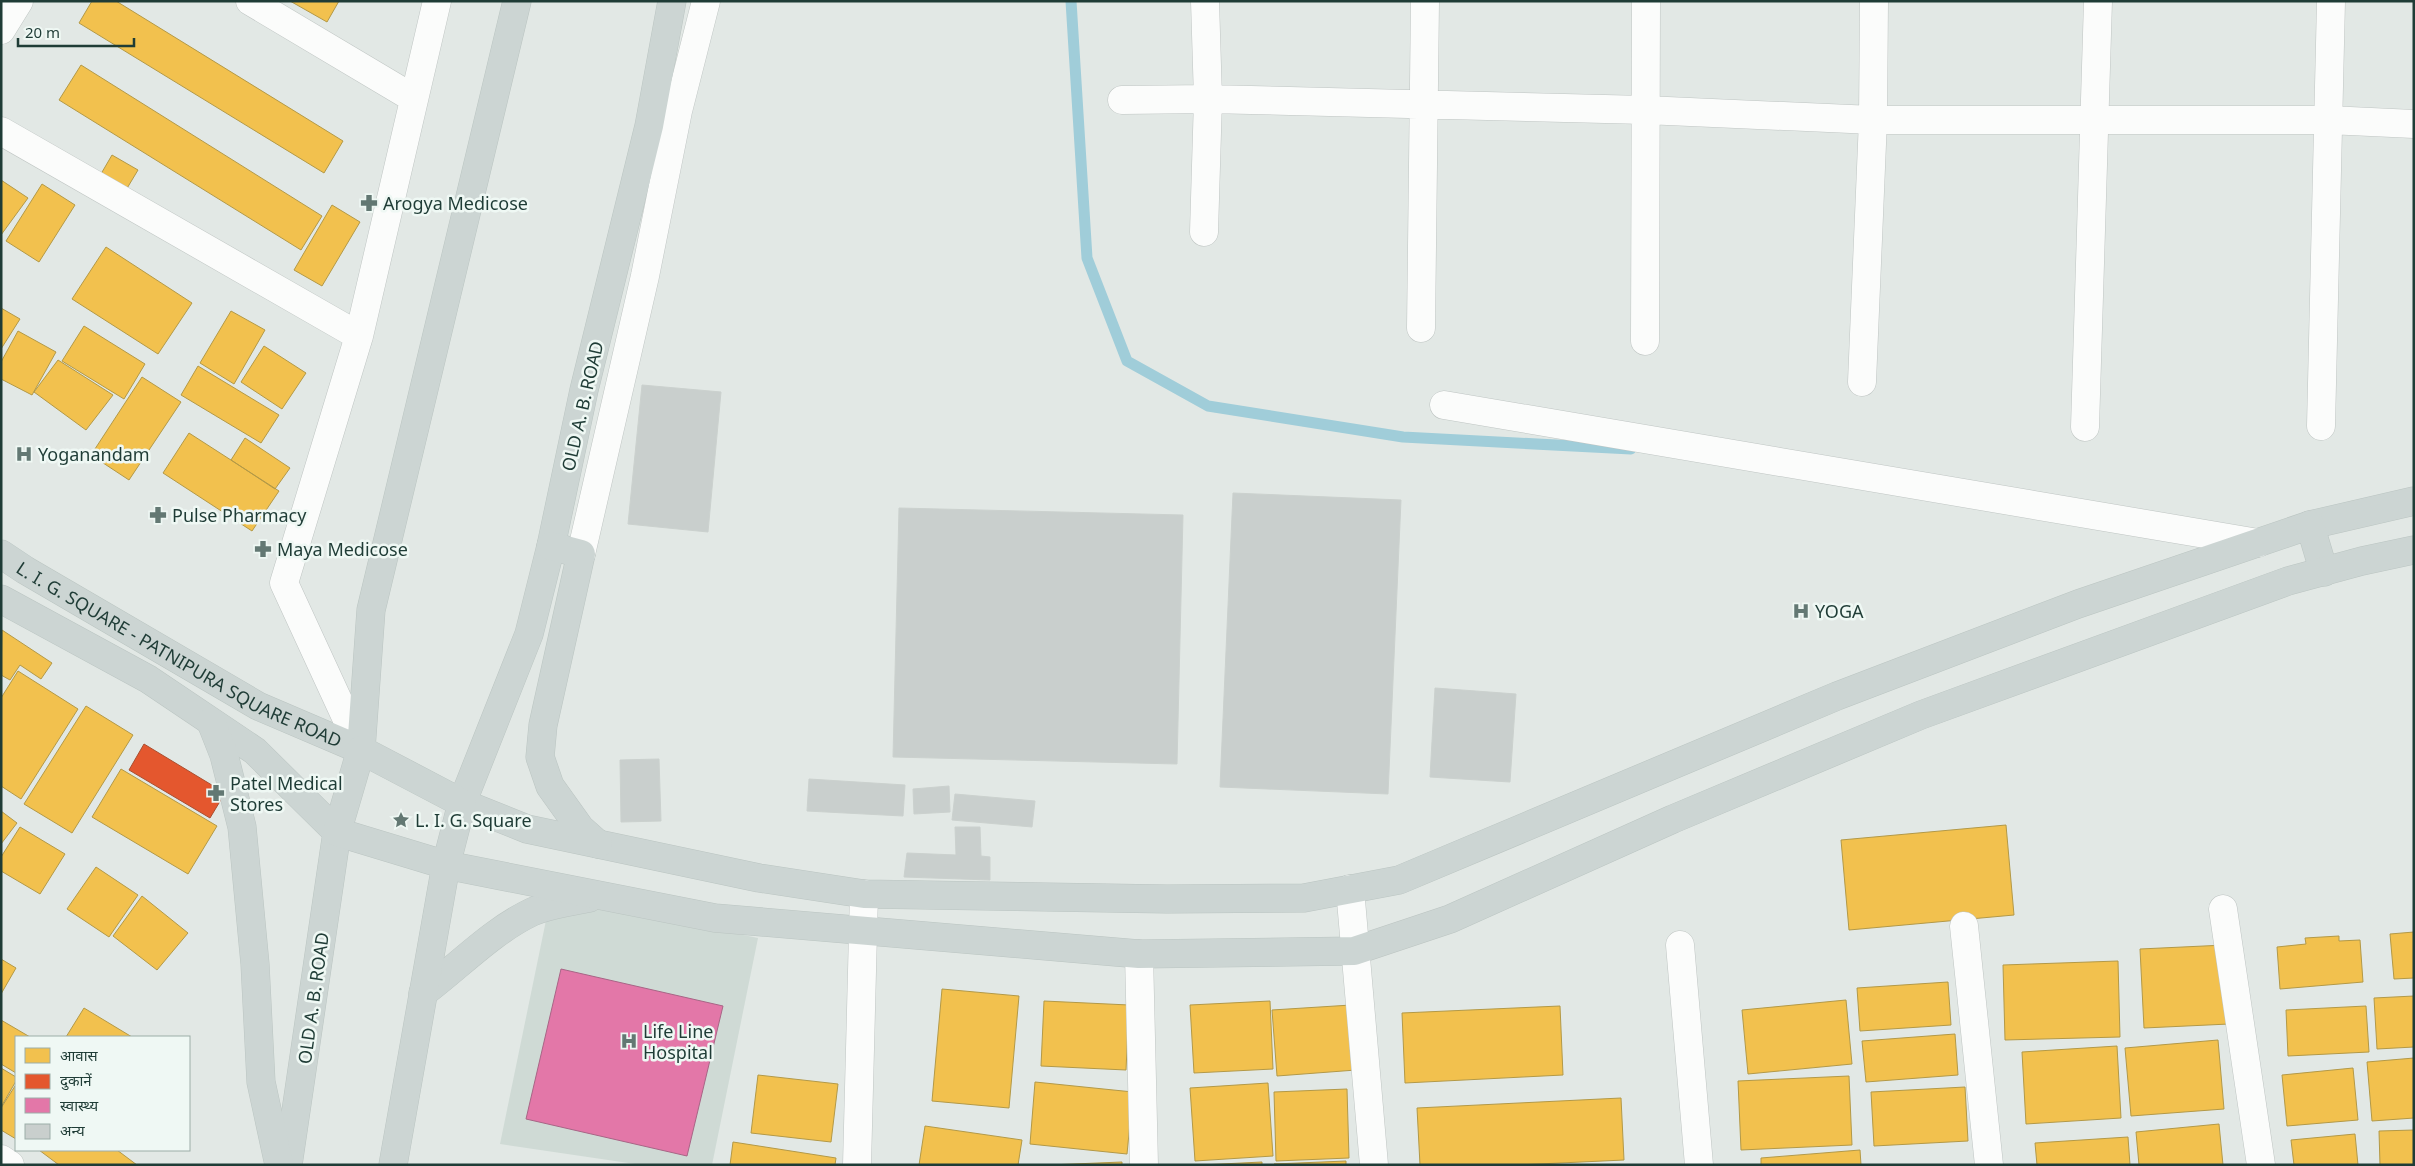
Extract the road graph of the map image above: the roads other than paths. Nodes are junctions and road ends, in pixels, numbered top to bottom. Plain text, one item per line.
1 (19, 1) edge
2 (250, 1) edge
3 (437, 1) edge
4 (517, 1) edge
5 (672, 1) edge
6 (706, 1) edge
7 (1206, 1) edge
8 (1425, 1) edge
9 (1646, 1) edge
10 (1874, 1) edge
11 (2098, 1) edge
12 (2330, 1) edge
13 (1, 30) edge
14 (413, 98) junction
15 (1208, 99) junction
16 (1122, 100) dead end
17 (1424, 106) junction
18 (1645, 110) junction
19 (1873, 120) junction
20 (2328, 120) junction
21 (2096, 122) junction
22 (2414, 124) edge
23 (1, 130) edge
24 (1204, 232) dead end
25 (1421, 328) dead end
26 (359, 336) junction
27 (1645, 341) dead end
28 (1862, 382) dead end
29 (1444, 405) dead end
30 (2085, 426) dead end
31 (2321, 426) dead end
32 (2414, 502) edge
33 (2310, 525) junction
34 (2258, 542) junction
35 (551, 546) junction
36 (2414, 550) edge
37 (1, 554) edge
38 (581, 554) junction
39 (2324, 572) junction
40 (3, 605) edge
41 (211, 722) junction
42 (362, 750) junction
43 (462, 803) junction
44 (336, 832) junction
45 (598, 844) junction
46 (446, 865) junction
47 (1350, 889) junction
48 (864, 894) junction
49 (600, 895) junction
50 (2223, 909) dead end
51 (1964, 926) dead end
52 (863, 931) junction
53 (1680, 945) dead end
54 (1354, 951) junction
55 (1139, 954) junction
56 (424, 993) junction
57 (1, 1159) edge
58 (10, 1165) edge
59 (279, 1165) edge
60 (288, 1165) edge
61 (394, 1165) edge
62 (857, 1165) edge
63 (1144, 1165) edge
64 (1374, 1165) edge
65 (1699, 1165) edge
66 (1989, 1165) edge
67 (2261, 1165) edge

1 - 13 street
2 - 14 street
3 - 14 street
4 - 42 main road
5 - 35 main road, OLD A. B. ROAD
6 - 38 street
7 - 15 street
8 - 17 street
9 - 18 street
10 - 19 street
11 - 21 street
12 - 20 street
14 - 26 street
15 - 16 street
15 - 17 street
15 - 24 street
17 - 18 street
17 - 25 street
18 - 19 street
18 - 27 street
19 - 21 street
19 - 28 street
20 - 21 street
20 - 22 street
20 - 31 street
21 - 30 street
23 - 26 street
26 - 42 street
29 - 34 street
32 - 33 main road
33 - 34 main road
33 - 39 main road
34 - 47 main road
35 - 38 main road
35 - 43 main road, OLD A. B. ROAD
36 - 39 main road
37 - 42 main road, L. I. G. SQUARE - PATNIPURA SQUARE ROAD
38 - 45 main road
39 - 54 main road
40 - 41 main road
41 - 44 main road
41 - 59 main road
42 - 43 main road
42 - 44 main road
43 - 45 main road
43 - 46 main road
44 - 46 main road
44 - 60 main road, OLD A. B. ROAD
45 - 48 main road
46 - 49 main road
46 - 56 main road
47 - 48 main road
47 - 54 street
48 - 52 street
49 - 52 main road
49 - 56 main road
50 - 67 street
51 - 66 street
52 - 55 main road
52 - 62 street
53 - 65 street
54 - 55 main road
54 - 64 street
55 - 63 street
56 - 61 main road
57 - 58 street

